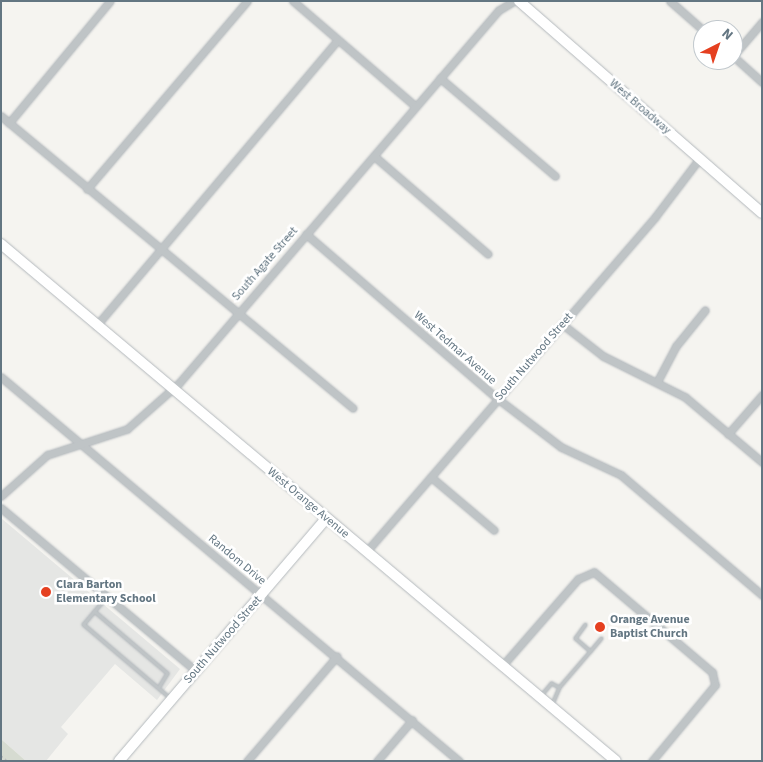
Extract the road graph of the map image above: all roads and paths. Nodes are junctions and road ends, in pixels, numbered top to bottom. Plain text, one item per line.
1 (110, 1) edge
2 (248, 1) edge
3 (293, 1) edge
4 (514, 1) edge
5 (520, 1) edge
6 (670, 1) edge
7 (693, 21) edge
8 (762, 22) edge
9 (337, 41) junction
10 (743, 44) edge
11 (743, 65) edge
12 (440, 78) junction
13 (762, 82) edge
14 (415, 106) junction
15 (1, 116) edge
16 (9, 123) junction
17 (374, 156) junction
18 (699, 159) junction
19 (555, 176) dead end
20 (87, 189) junction
21 (762, 213) edge
22 (306, 234) junction
23 (1, 244) edge
24 (161, 252) junction
25 (488, 254) dead end
26 (705, 310) dead end
27 (236, 315) junction
28 (562, 324) junction
29 (96, 326) junction
30 (1, 377) edge
31 (657, 382) junction
32 (171, 388) junction
33 (762, 395) edge
34 (498, 399) junction
35 (353, 408) dead end
36 (728, 434) junction
37 (78, 442) junction
38 (762, 462) edge
39 (432, 477) junction
40 (1, 496) edge
41 (1, 508) edge
42 (326, 519) junction
43 (494, 530) dead end
44 (366, 552) junction
45 (261, 595) junction
46 (762, 595) edge
47 (106, 596) junction
48 (94, 611) junction
49 (585, 624) dead end
50 (601, 638) dead end
51 (590, 651) junction
52 (337, 656) junction
53 (502, 666) junction
54 (196, 671) junction
55 (559, 687) junction
56 (158, 688) junction
57 (540, 697) junction
58 (172, 699) junction
59 (551, 706) junction
60 (412, 720) junction
61 (1, 755) edge
62 (8, 761) edge
63 (119, 761) edge
64 (247, 761) edge
65 (377, 761) edge
66 (459, 761) edge
67 (616, 761) edge
68 (652, 761) edge

1 - 16 street
2 - 20 street
3 - 9 street
4 - 12 street, South Agate Street
5 - 18 street, West Broadway
6 - 7 street
8 - 10 street
9 - 14 street
9 - 24 street
11 - 13 street
12 - 14 street, South Agate Street
12 - 19 street
14 - 17 street, South Agate Street
15 - 16 street
16 - 20 street
17 - 22 street, South Agate Street
17 - 25 street
18 - 21 street, West Broadway
18 - 28 street, South Nutwood Street
20 - 24 street
22 - 27 street, South Agate Street
22 - 34 street, West Tedmar Avenue
23 - 29 street, West Orange Avenue
24 - 27 street
24 - 29 street
26 - 31 street
27 - 32 street, South Agate Street
27 - 35 street
28 - 31 street
28 - 34 street, South Nutwood Street
29 - 32 street, West Orange Avenue
30 - 37 street, Random Drive
31 - 36 street
32 - 37 street, South Agate Street
32 - 42 street, West Orange Avenue
33 - 36 street
34 - 39 street, South Nutwood Street
34 - 46 street, West Tedmar Avenue
36 - 38 street
37 - 40 street, South Agate Street
37 - 45 street, Random Drive
39 - 43 street
39 - 44 street, South Nutwood Street
41 - 47 street
42 - 44 street, West Orange Avenue
42 - 45 street, South Nutwood Street
44 - 53 street, West Orange Avenue
45 - 52 street, Random Drive
45 - 54 street, South Nutwood Street
47 - 48 lane
47 - 54 street
48 - 56 lane
48 - 56 lane
49 - 51 lane
50 - 51 lane
51 - 55 lane
52 - 60 street, Random Drive
52 - 64 street
53 - 57 street, West Orange Avenue
53 - 68 street
54 - 58 street, South Nutwood Street
55 - 57 lane
55 - 59 lane
56 - 58 lane
57 - 59 street, West Orange Avenue
58 - 63 street, South Nutwood Street
59 - 67 street, West Orange Avenue
60 - 65 street
60 - 66 street, Random Drive
61 - 62 path

